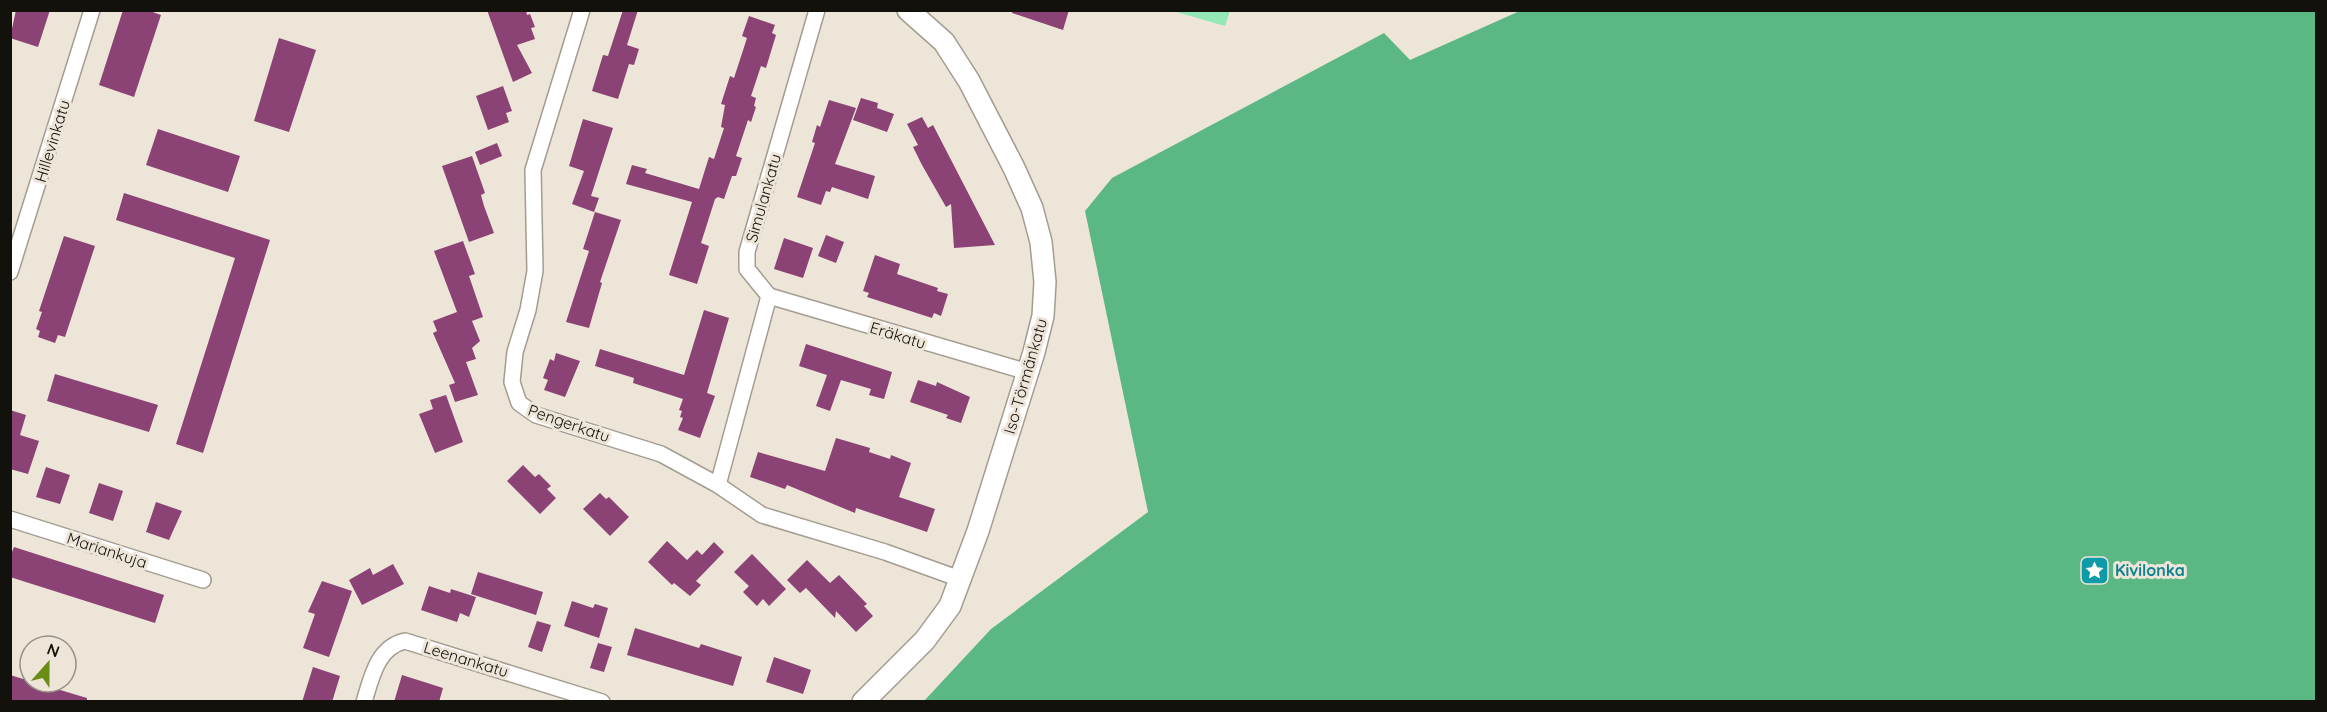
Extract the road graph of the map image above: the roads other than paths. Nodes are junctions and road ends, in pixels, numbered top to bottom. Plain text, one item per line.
1 (92, 10) edge
2 (582, 10) edge
3 (818, 10) edge
4 (908, 10) edge
5 (10, 272) edge
6 (769, 296) junction
7 (1028, 372) junction
8 (718, 485) junction
9 (10, 519) edge
10 (960, 579) junction
11 (203, 580) dead end
12 (364, 702) edge
13 (602, 702) edge
14 (863, 702) edge

1 - 5 street, Hillevinkatu
2 - 8 street, Pengerkatu
3 - 6 street, Simulankatu
4 - 7 street, Iso-Törmänkatu
6 - 7 street, Eräkatu
6 - 8 street
7 - 10 street, Iso-Törmänkatu
8 - 10 street, Pengerkatu
9 - 11 street, Mariankuja
10 - 14 street, Iso-Törmänkatu
12 - 13 street, Leenankatu

